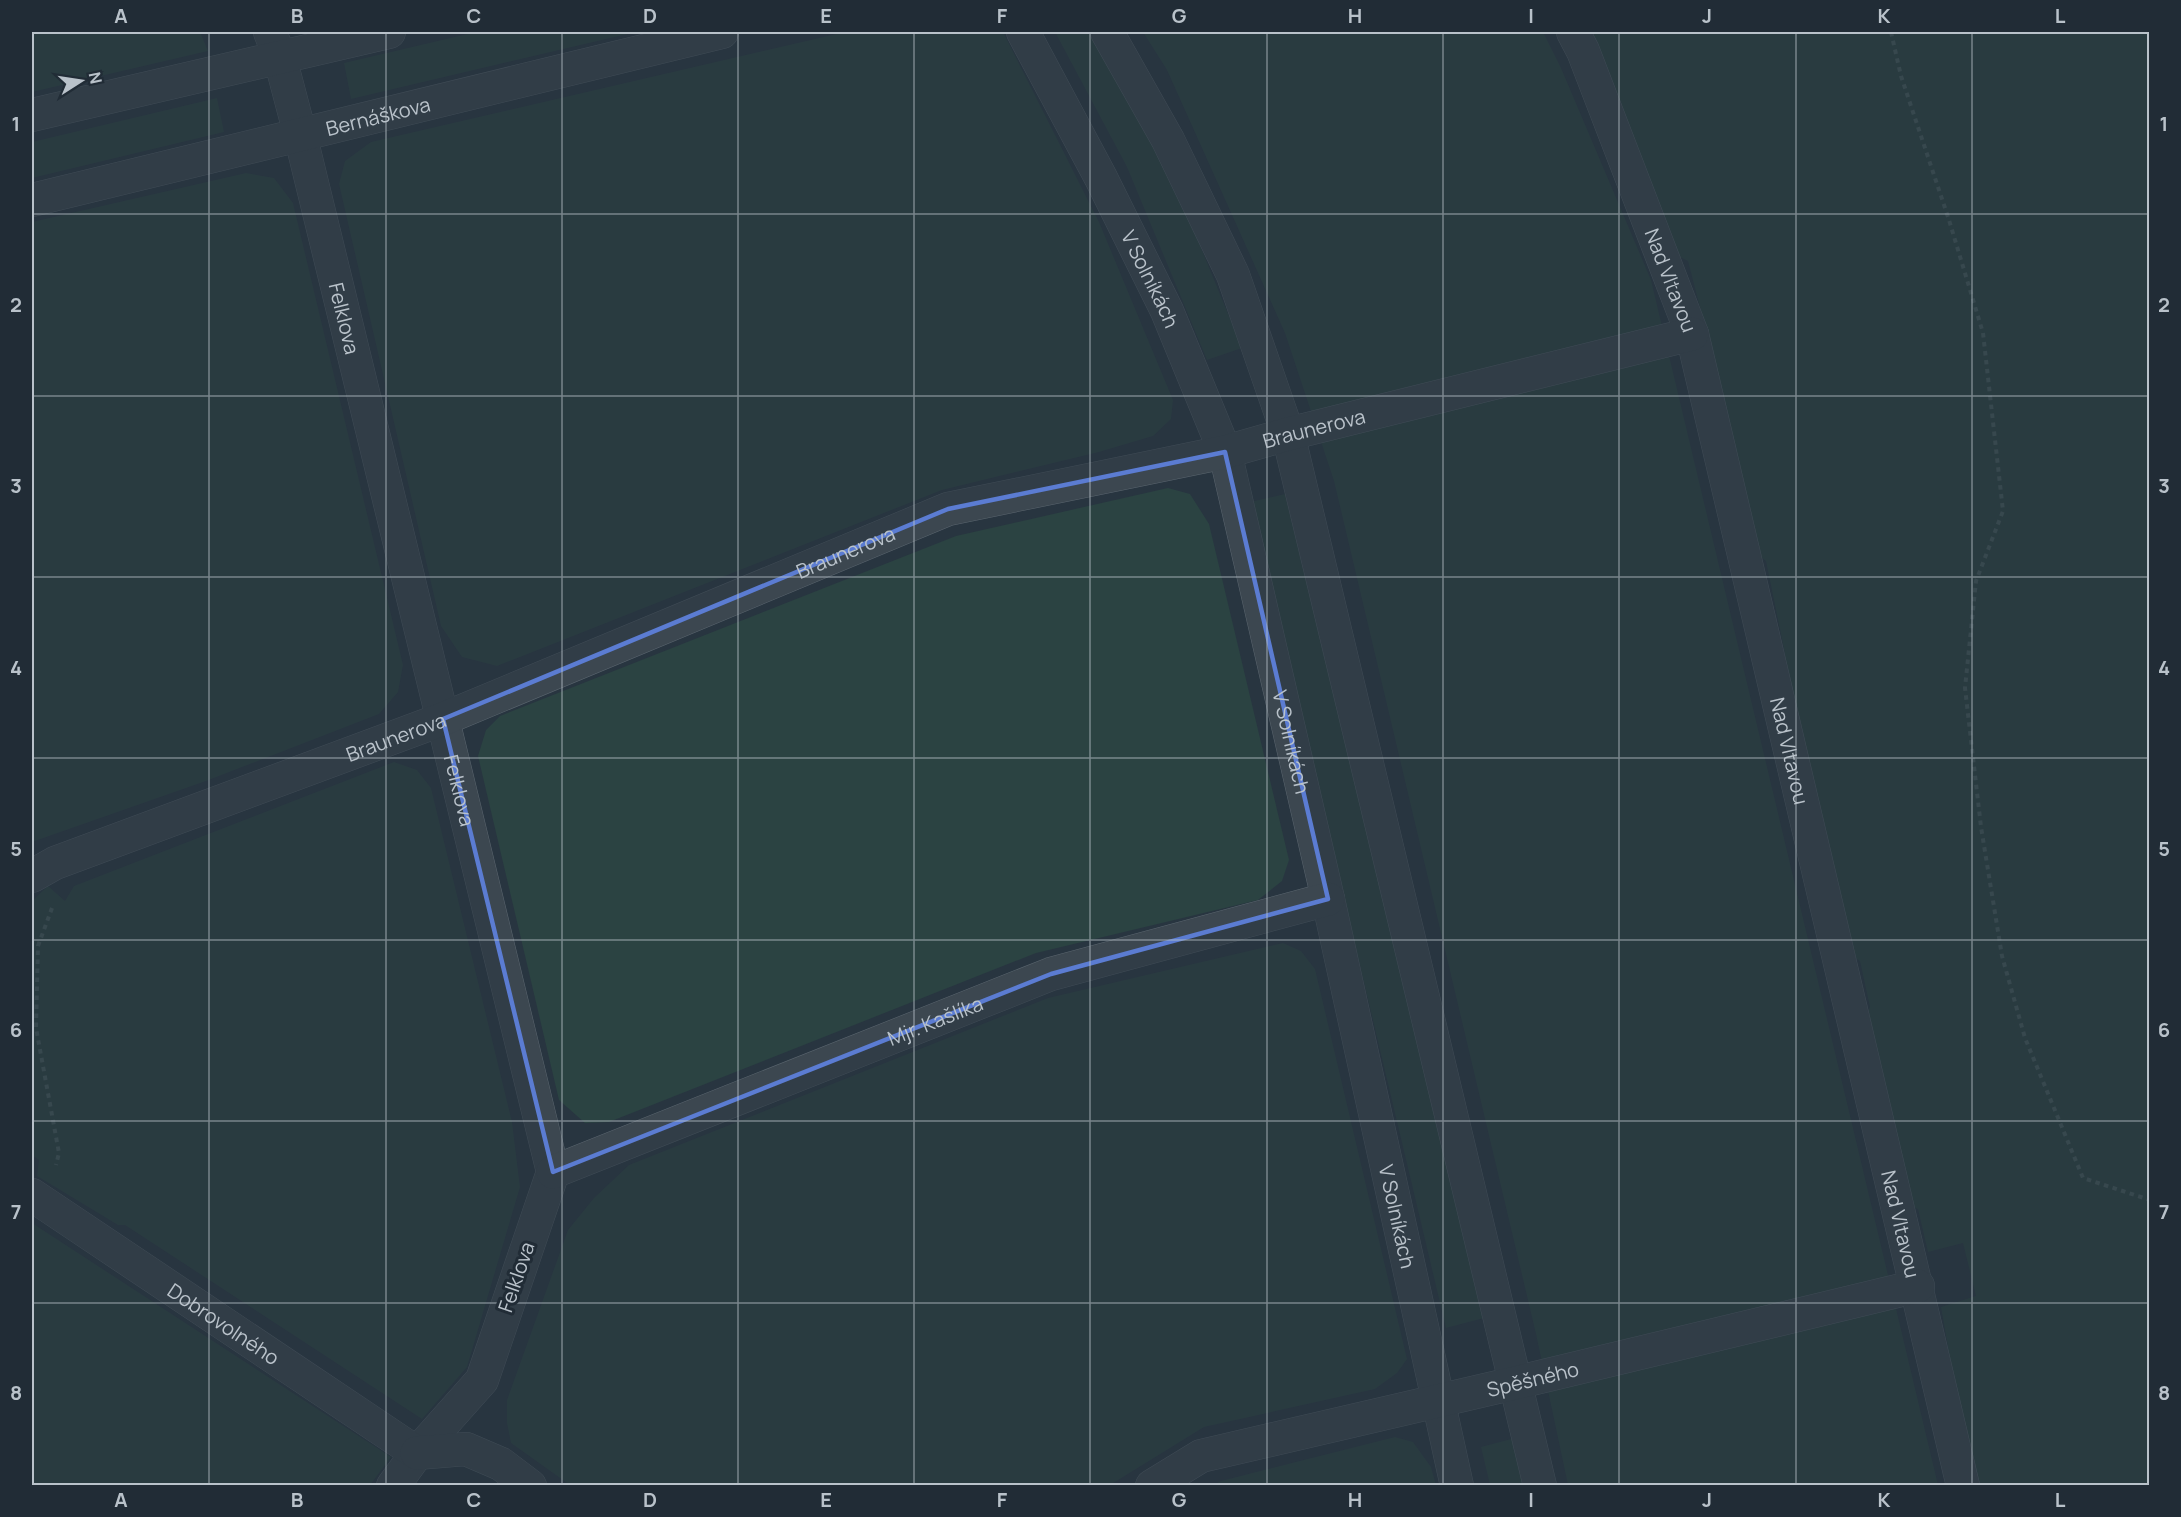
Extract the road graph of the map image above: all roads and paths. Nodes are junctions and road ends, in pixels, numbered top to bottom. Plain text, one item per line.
1 (389, 32) edge
2 (722, 32) edge
3 (1023, 32) edge
4 (1107, 32) edge
5 (1572, 32) edge
6 (1891, 32) edge
7 (275, 45) edge
8 (32, 115) edge
9 (300, 134) junction
10 (32, 200) edge
11 (1692, 334) junction
12 (1288, 434) junction
13 (1225, 452) junction
14 (443, 719) junction
15 (43, 869) edge
16 (1328, 899) junction
17 (34, 1027) edge
18 (553, 1172) junction
19 (38, 1200) edge
20 (2150, 1200) edge
21 (1918, 1286) junction
22 (1515, 1383) junction
23 (1437, 1400) junction
24 (417, 1453) junction
25 (393, 1485) edge
26 (530, 1485) edge
27 (1152, 1485) edge
28 (1457, 1485) edge
29 (1540, 1485) edge
30 (1964, 1485) edge

1 - 7 street
2 - 9 street, Bernáškova
3 - 13 street, V Solníkách
4 - 12 street
5 - 11 street, Nad Vltavou
6 - 20 path
7 - 8 street
7 - 9 street, Felklova
9 - 10 street, Bernáškova
9 - 14 street, Felklova
11 - 12 street, Braunerova
11 - 21 street, Nad Vltavou
12 - 13 street, Braunerova
12 - 22 street
13 - 14 street, Braunerova
13 - 16 street, V Solníkách
14 - 15 street, Braunerova
14 - 18 street, Felklova
15 - 17 path
16 - 18 street, Mjr. Kašlíka
16 - 23 street, V Solníkách
17 - 19 path
18 - 24 street, Felklova
19 - 24 street, Dobrovolného
21 - 22 street, Spěšného
21 - 30 street, Nad Vltavou
22 - 23 street, Spěšného
22 - 29 street
23 - 27 street, Spěšného
23 - 28 street, V Solníkách
24 - 25 street, Felklova
24 - 26 street

